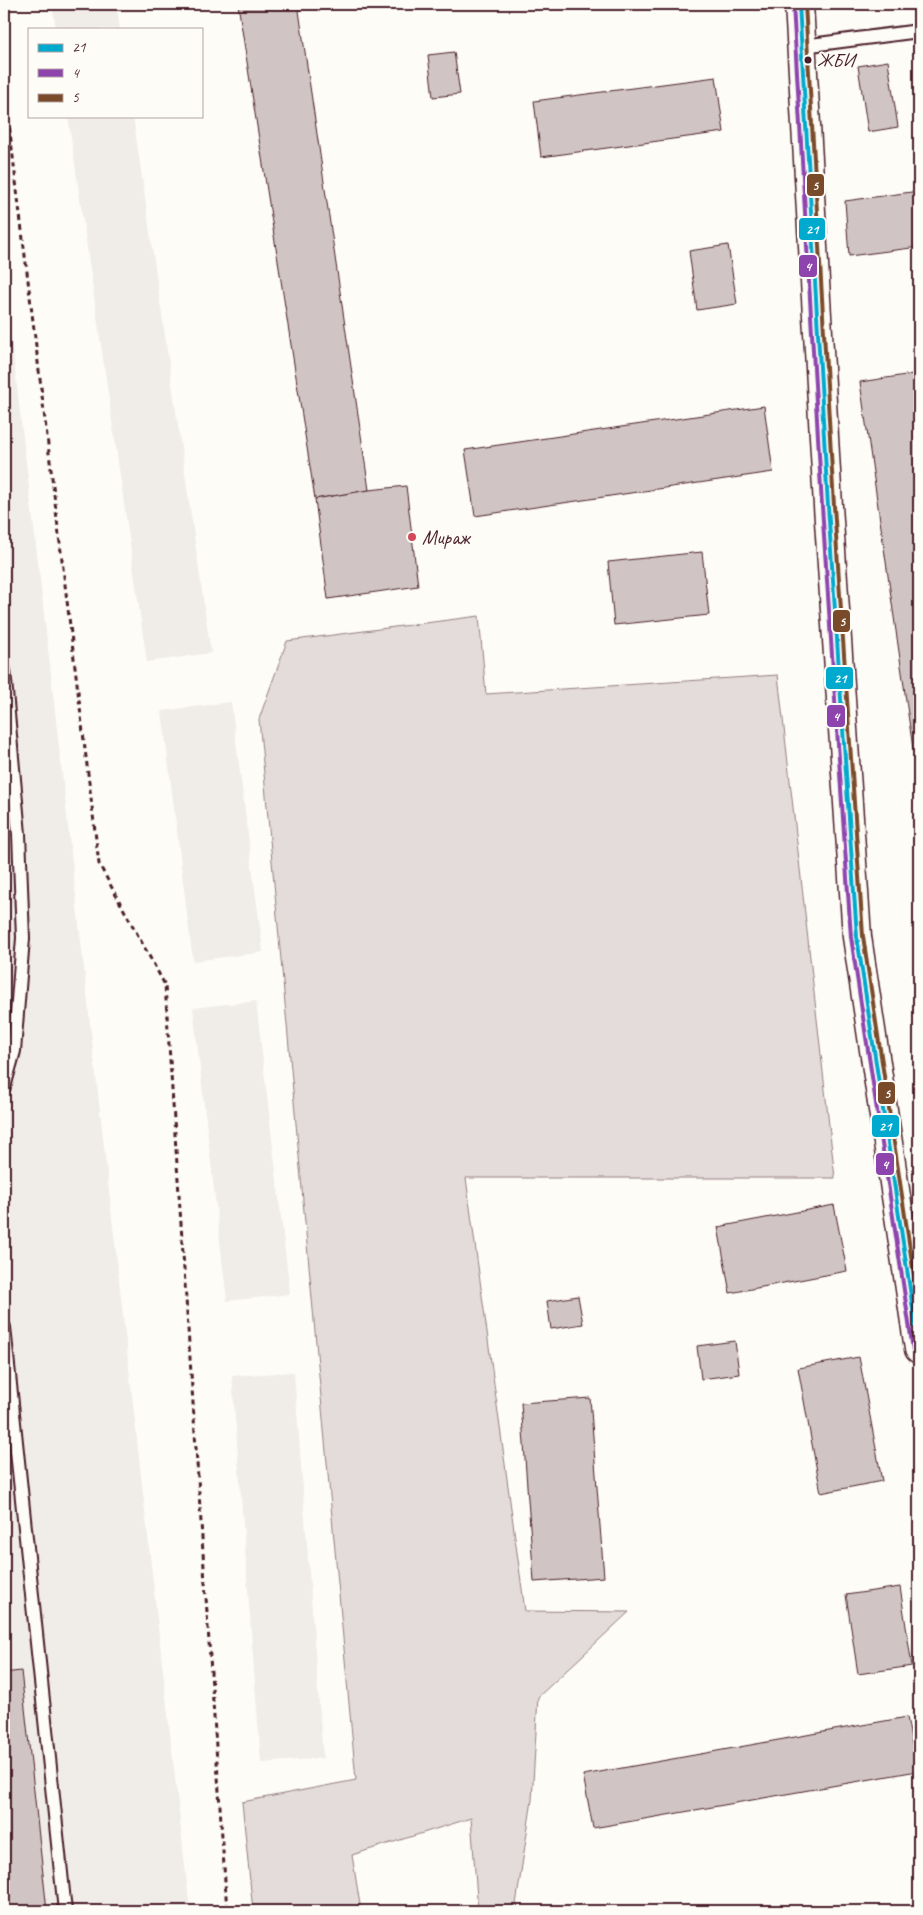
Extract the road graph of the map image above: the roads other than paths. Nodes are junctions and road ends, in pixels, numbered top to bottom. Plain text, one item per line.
1 (799, 4) edge
2 (919, 32) edge
3 (802, 46) junction
4 (4, 670) edge
5 (4, 1087) edge
6 (4, 1327) edge
7 (919, 1349) edge
8 (65, 1911) edge

1 - 3 street
2 - 3 lane
3 - 7 street
4 - 5 lane
6 - 8 lane

